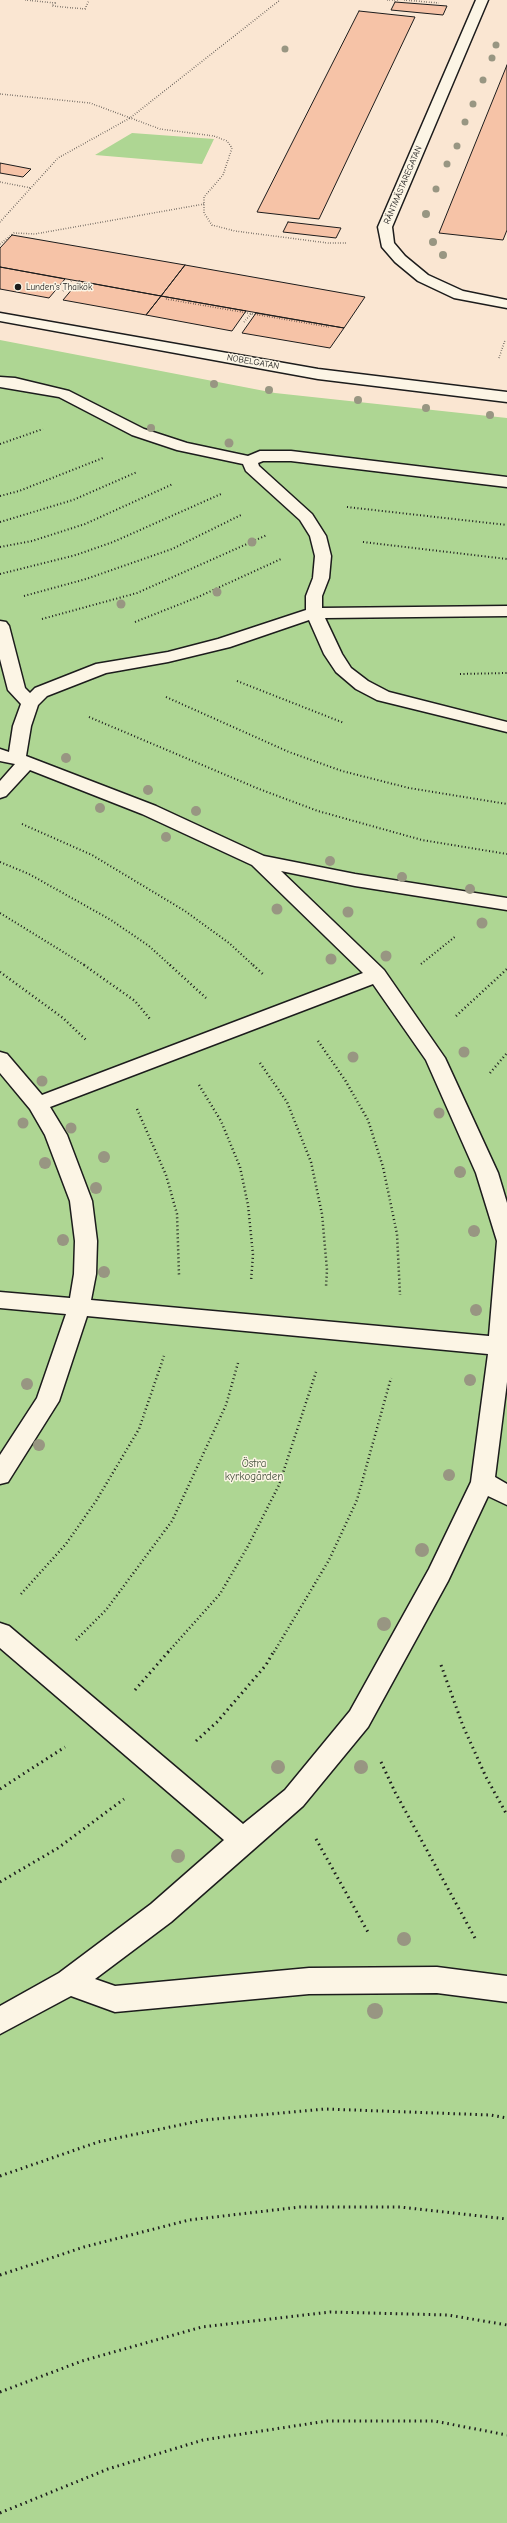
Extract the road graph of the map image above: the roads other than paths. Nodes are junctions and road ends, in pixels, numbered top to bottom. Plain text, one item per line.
1 (482, 0) edge
2 (507, 304) edge
3 (0, 317) edge
4 (0, 382) edge
5 (507, 397) edge
6 (250, 461) junction
7 (507, 482) edge
8 (507, 611) edge
9 (314, 613) junction
10 (0, 627) edge
11 (34, 699) junction
12 (507, 727) edge
13 (15, 759) edge
14 (0, 792) edge
15 (259, 861) junction
16 (502, 903) edge
17 (377, 975) junction
18 (0, 1059) edge
19 (38, 1104) junction
20 (507, 1239) edge
21 (507, 1244) edge
22 (0, 1300) edge
23 (79, 1307) junction
24 (500, 1346) junction
25 (0, 1475) edge
26 (483, 1482) junction
27 (507, 1495) edge
28 (0, 1633) edge
29 (242, 1840) junction
30 (69, 1982) junction
31 (506, 1988) edge
32 (0, 2021) edge

1 - 2 street, RÄNTMÄSTAREGATAN
3 - 5 street, NOBELGATAN
4 - 6 street
6 - 7 street
6 - 9 street
8 - 9 street
9 - 11 street
9 - 12 street
10 - 11 street
11 - 13 street
13 - 14 street
13 - 15 street
15 - 16 street
15 - 17 street
17 - 19 street
17 - 20 street
18 - 19 street
19 - 23 street
21 - 24 street
22 - 23 street
23 - 24 street
23 - 25 street
24 - 26 street
26 - 27 street
26 - 29 street
28 - 29 street
29 - 30 street
30 - 31 street
30 - 32 street

